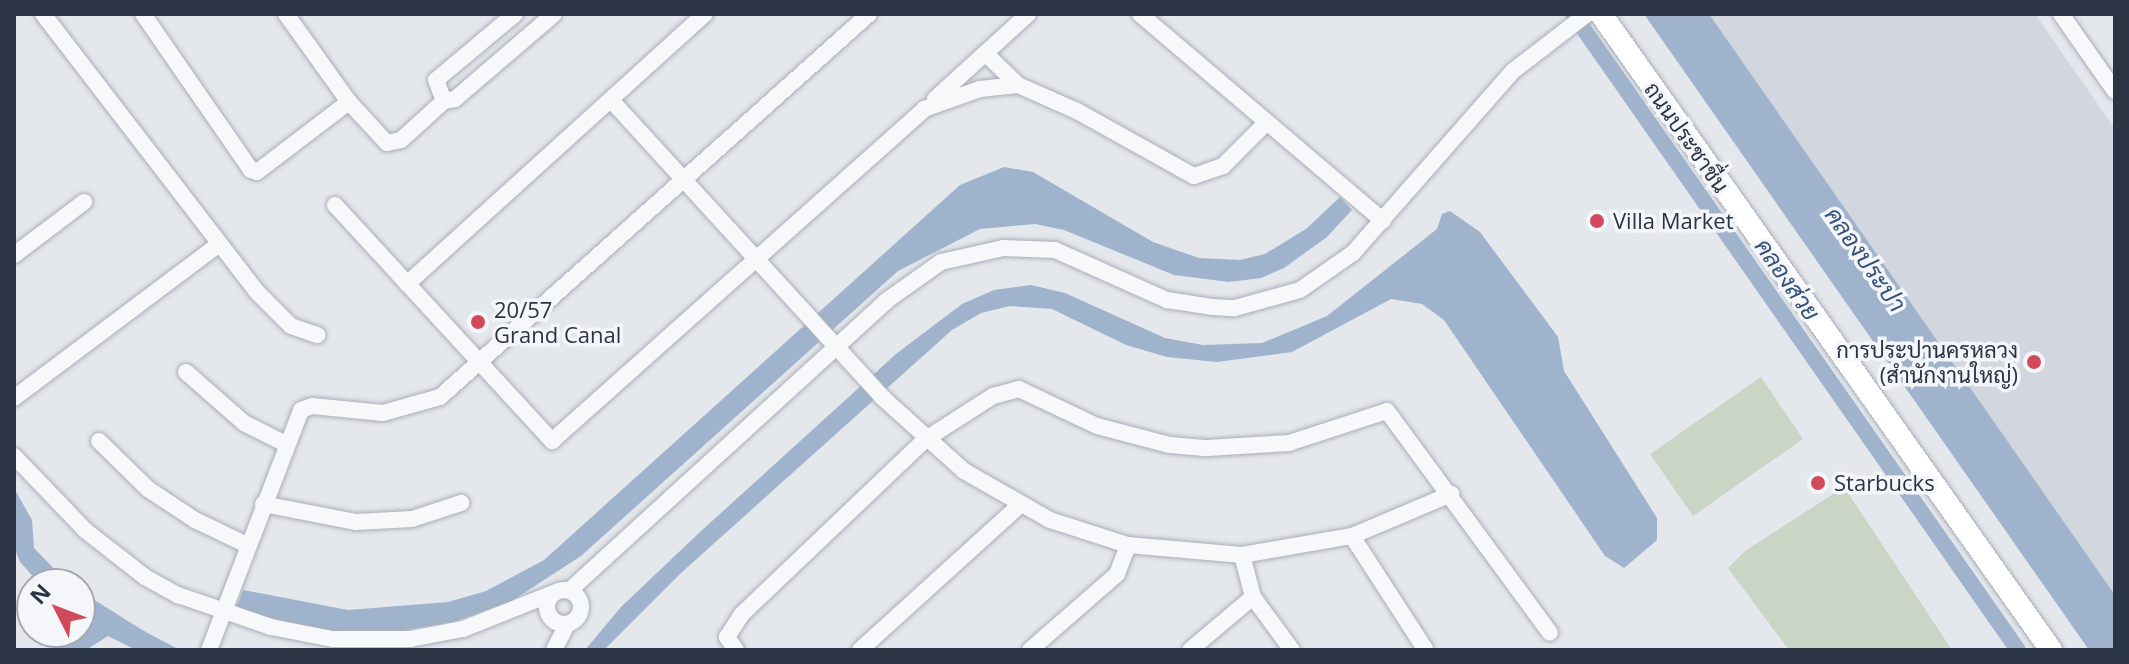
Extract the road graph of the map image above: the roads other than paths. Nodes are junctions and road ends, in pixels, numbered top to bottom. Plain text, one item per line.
1 (43, 14) edge
2 (143, 14) edge
3 (286, 14) edge
4 (515, 14) edge
5 (554, 14) edge
6 (705, 14) edge
7 (869, 14) edge
8 (1028, 14) edge
9 (1140, 14) edge
10 (1591, 14) edge
11 (2061, 14) edge
12 (985, 53) junction
13 (1018, 85) junction
14 (2115, 91) edge
15 (611, 100) junction
16 (444, 101) junction
17 (349, 102) junction
18 (924, 109) junction
19 (1267, 122) junction
20 (683, 178) junction
21 (84, 202) dead end
22 (335, 205) dead end
23 (1383, 221) junction
24 (218, 245) junction
25 (14, 255) edge
26 (756, 257) junction
27 (407, 284) junction
28 (317, 335) dead end
29 (831, 345) junction
30 (476, 362) junction
31 (186, 372) dead end
32 (14, 398) edge
33 (926, 439) junction
34 (99, 441) dead end
35 (286, 444) junction
36 (14, 456) edge
37 (1451, 494) junction
38 (461, 503) dead end
39 (263, 504) junction
40 (1021, 504) junction
41 (1352, 536) junction
42 (247, 545) junction
43 (1128, 545) junction
44 (1242, 555) junction
45 (570, 590) junction
46 (551, 594) junction
47 (1253, 597) junction
48 (221, 611) junction
49 (567, 624) junction
50 (1550, 633) dead end
51 (1425, 649) edge
52 (209, 650) edge
53 (554, 650) edge
54 (736, 650) edge
55 (860, 650) edge
56 (1030, 650) edge
57 (1190, 650) edge
58 (1292, 650) edge
59 (2051, 650) edge

1 - 24 street
2 - 17 street
3 - 17 street
4 - 16 street
5 - 16 street
6 - 15 street
7 - 20 street
8 - 12 street
9 - 19 street
10 - 23 street
10 - 59 main road, ถนนประชาชื่น
11 - 14 street
12 - 13 street
12 - 18 street
13 - 18 street
13 - 19 street
15 - 20 street
15 - 27 street
16 - 17 street
18 - 26 street
19 - 23 street
20 - 26 street
20 - 30 street
21 - 25 street
22 - 27 street
23 - 29 street
24 - 28 street
24 - 32 street
26 - 29 street
26 - 30 street
27 - 30 street
29 - 33 street
29 - 45 street
30 - 35 street
31 - 35 street
33 - 37 street
33 - 40 street
33 - 54 street
34 - 42 street
35 - 39 street
36 - 48 street
37 - 41 street
37 - 50 street
38 - 39 street
39 - 42 street
40 - 43 street
40 - 55 street
41 - 44 street
41 - 51 street
42 - 48 street
43 - 44 street
43 - 56 street
44 - 47 street
45 - 46 street
45 - 49 street
46 - 48 street
46 - 49 street
47 - 57 street
47 - 58 street
48 - 52 street
49 - 53 street

